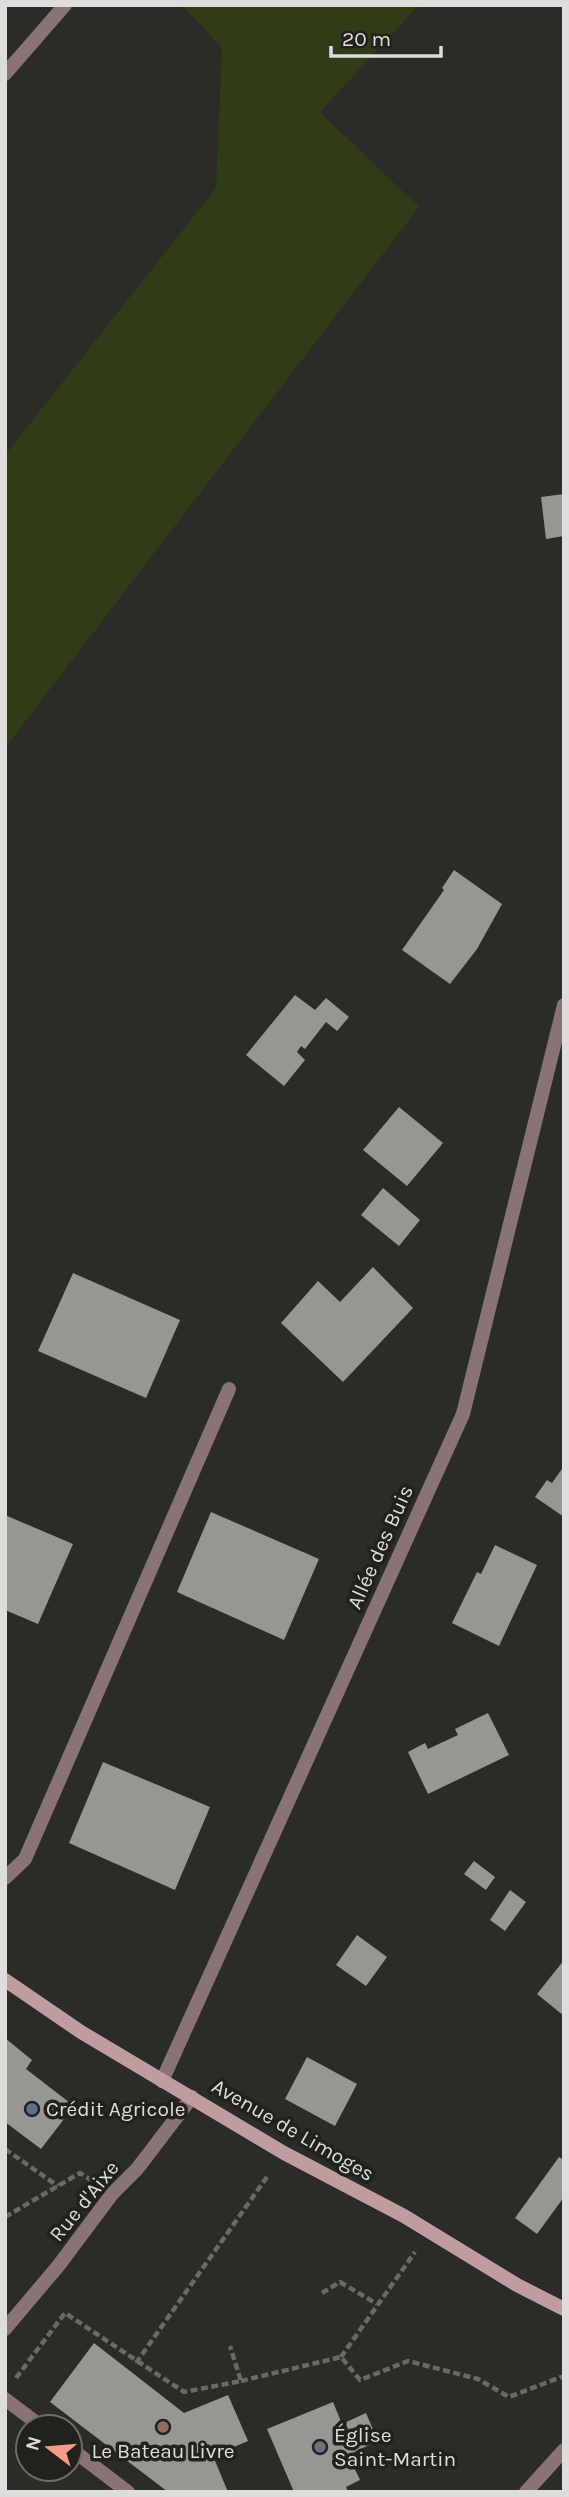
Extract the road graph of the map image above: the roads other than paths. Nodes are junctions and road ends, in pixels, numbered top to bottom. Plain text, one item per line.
1 (65, 5) edge
2 (5, 74) edge
3 (564, 1005) edge
4 (229, 1389) dead end
5 (5, 1878) edge
6 (5, 1980) edge
7 (162, 2081) junction
8 (192, 2097) junction
9 (564, 2309) edge
10 (5, 2329) edge
11 (5, 2399) edge
12 (24, 2413) edge
13 (564, 2450) edge
14 (84, 2459) edge
15 (128, 2492) edge
16 (526, 2492) edge

1 - 2 street
3 - 7 street, Allée des Buis
4 - 5 street
6 - 7 main road, Avenue de Limoges
7 - 8 main road, Avenue de Limoges
8 - 9 main road, Avenue de Limoges
8 - 10 street, Rue d'Aixe
11 - 12 street
13 - 16 street
14 - 15 street

